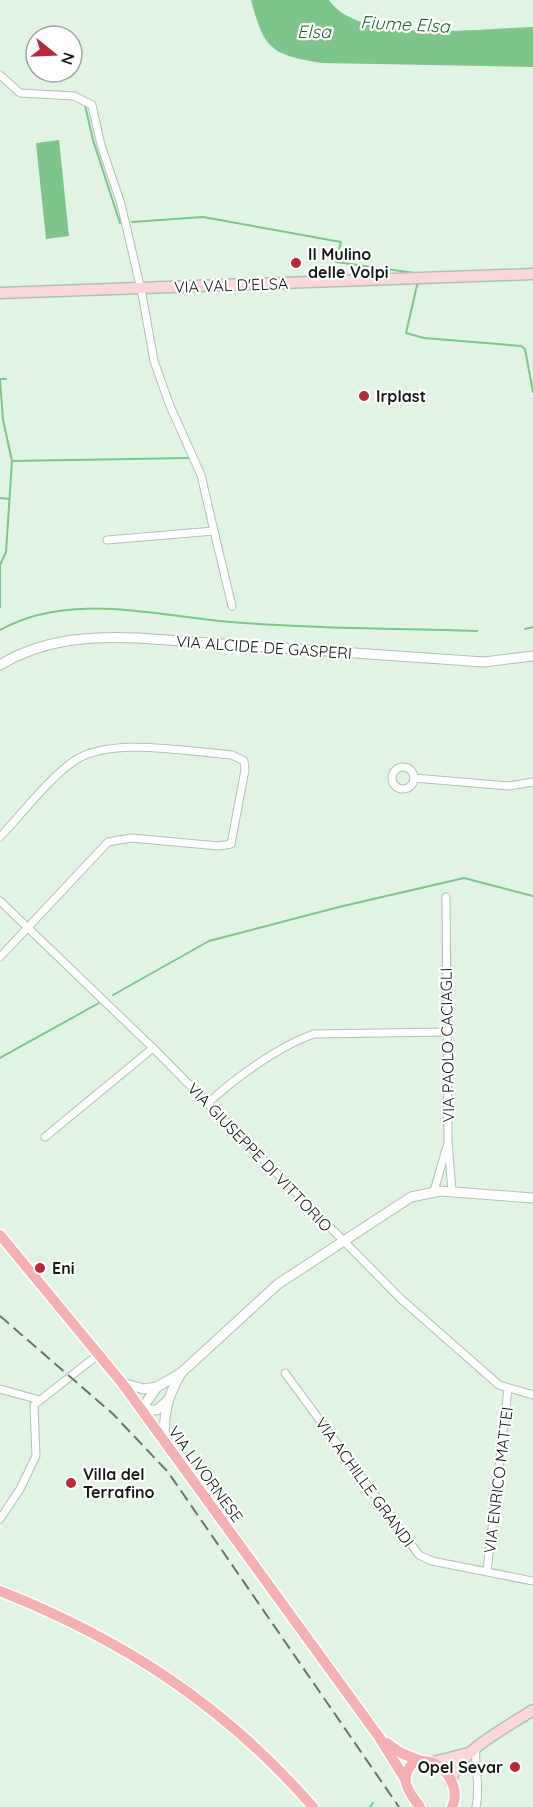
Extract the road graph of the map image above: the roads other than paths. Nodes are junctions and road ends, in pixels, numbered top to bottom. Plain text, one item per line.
1 (0, 75) edge
2 (533, 274) edge
3 (140, 289) junction
4 (0, 293) edge
5 (214, 531) junction
6 (107, 540) dead end
7 (231, 606) dead end
8 (533, 656) edge
9 (0, 664) edge
10 (414, 778) dead end
11 (533, 782) edge
12 (0, 837) edge
13 (446, 897) dead end
14 (0, 901) edge
15 (28, 926) junction
16 (0, 957) edge
17 (448, 1032) junction
18 (153, 1048) junction
19 (208, 1103) junction
20 (45, 1137) dead end
21 (448, 1141) junction
22 (434, 1191) junction
23 (452, 1192) junction
24 (533, 1198) edge
25 (0, 1235) edge
26 (342, 1242) junction
27 (99, 1354) junction
28 (181, 1373) junction
29 (285, 1373) dead end
30 (122, 1383) junction
31 (157, 1387) junction
32 (0, 1389) edge
33 (508, 1389) junction
34 (533, 1395) edge
35 (40, 1400) junction
36 (167, 1401) junction
37 (141, 1410) junction
38 (165, 1442) junction
39 (0, 1519) edge
40 (488, 1572) junction
41 (533, 1581) edge
42 (0, 1591) edge
43 (533, 1710) edge
44 (379, 1737) junction
45 (473, 1751) junction
46 (421, 1761) junction
47 (433, 1762) junction
48 (461, 1762) junction
49 (474, 1767) junction
50 (405, 1779) junction
51 (451, 1782) junction
52 (313, 1807) edge
53 (420, 1807) edge
54 (452, 1807) edge
55 (476, 1807) edge

1 - 3 street
2 - 3 main road, VIA VAL D'ELSA
3 - 4 main road, VIA VAL D'ELSA
3 - 5 street
5 - 6 street
5 - 7 street
8 - 9 street, VIA ALCIDE DE GASPERI
10 - 11 street
12 - 15 street
13 - 17 street, VIA PAOLO CACIAGLI
14 - 15 street, VIA GIUSEPPE DI VITTORIO
15 - 16 street
15 - 18 street, VIA GIUSEPPE DI VITTORIO
17 - 19 street
17 - 21 street, VIA PAOLO CACIAGLI
18 - 19 street, VIA GIUSEPPE DI VITTORIO
18 - 20 street
19 - 26 street, VIA GIUSEPPE DI VITTORIO
21 - 22 street
21 - 23 street, VIA PAOLO CACIAGLI
22 - 23 street
22 - 26 street
23 - 24 street
25 - 27 main road, VIA LIVORNESE
26 - 28 street
26 - 33 street, VIA GIUSEPPE DI VITTORIO
27 - 30 main road, VIA LIVORNESE
27 - 35 street
28 - 31 street
28 - 36 street
29 - 40 street, VIA ACHILLE GRANDI
30 - 31 street
30 - 37 main road, VIA LIVORNESE
31 - 37 street
32 - 35 street
33 - 34 street, VIA GIUSEPPE DI VITTORIO
33 - 40 street, VIA ENRICO MATTEI
35 - 39 street
36 - 37 street
36 - 38 street
37 - 38 main road, VIA LIVORNESE
38 - 44 main road, VIA LIVORNESE
40 - 41 street, VIA ACHILLE GRANDI
42 - 52 main road
43 - 45 main road
44 - 46 main road, VIA LIVORNESE
44 - 50 main road, VIA LIVORNESE
45 - 47 main road
45 - 48 main road
45 - 49 street
46 - 47 main road, VIA LIVORNESE
46 - 50 main road
47 - 51 main road
48 - 49 street
48 - 51 main road
49 - 55 street
50 - 53 main road, VIA LIVORNESE
51 - 54 main road

